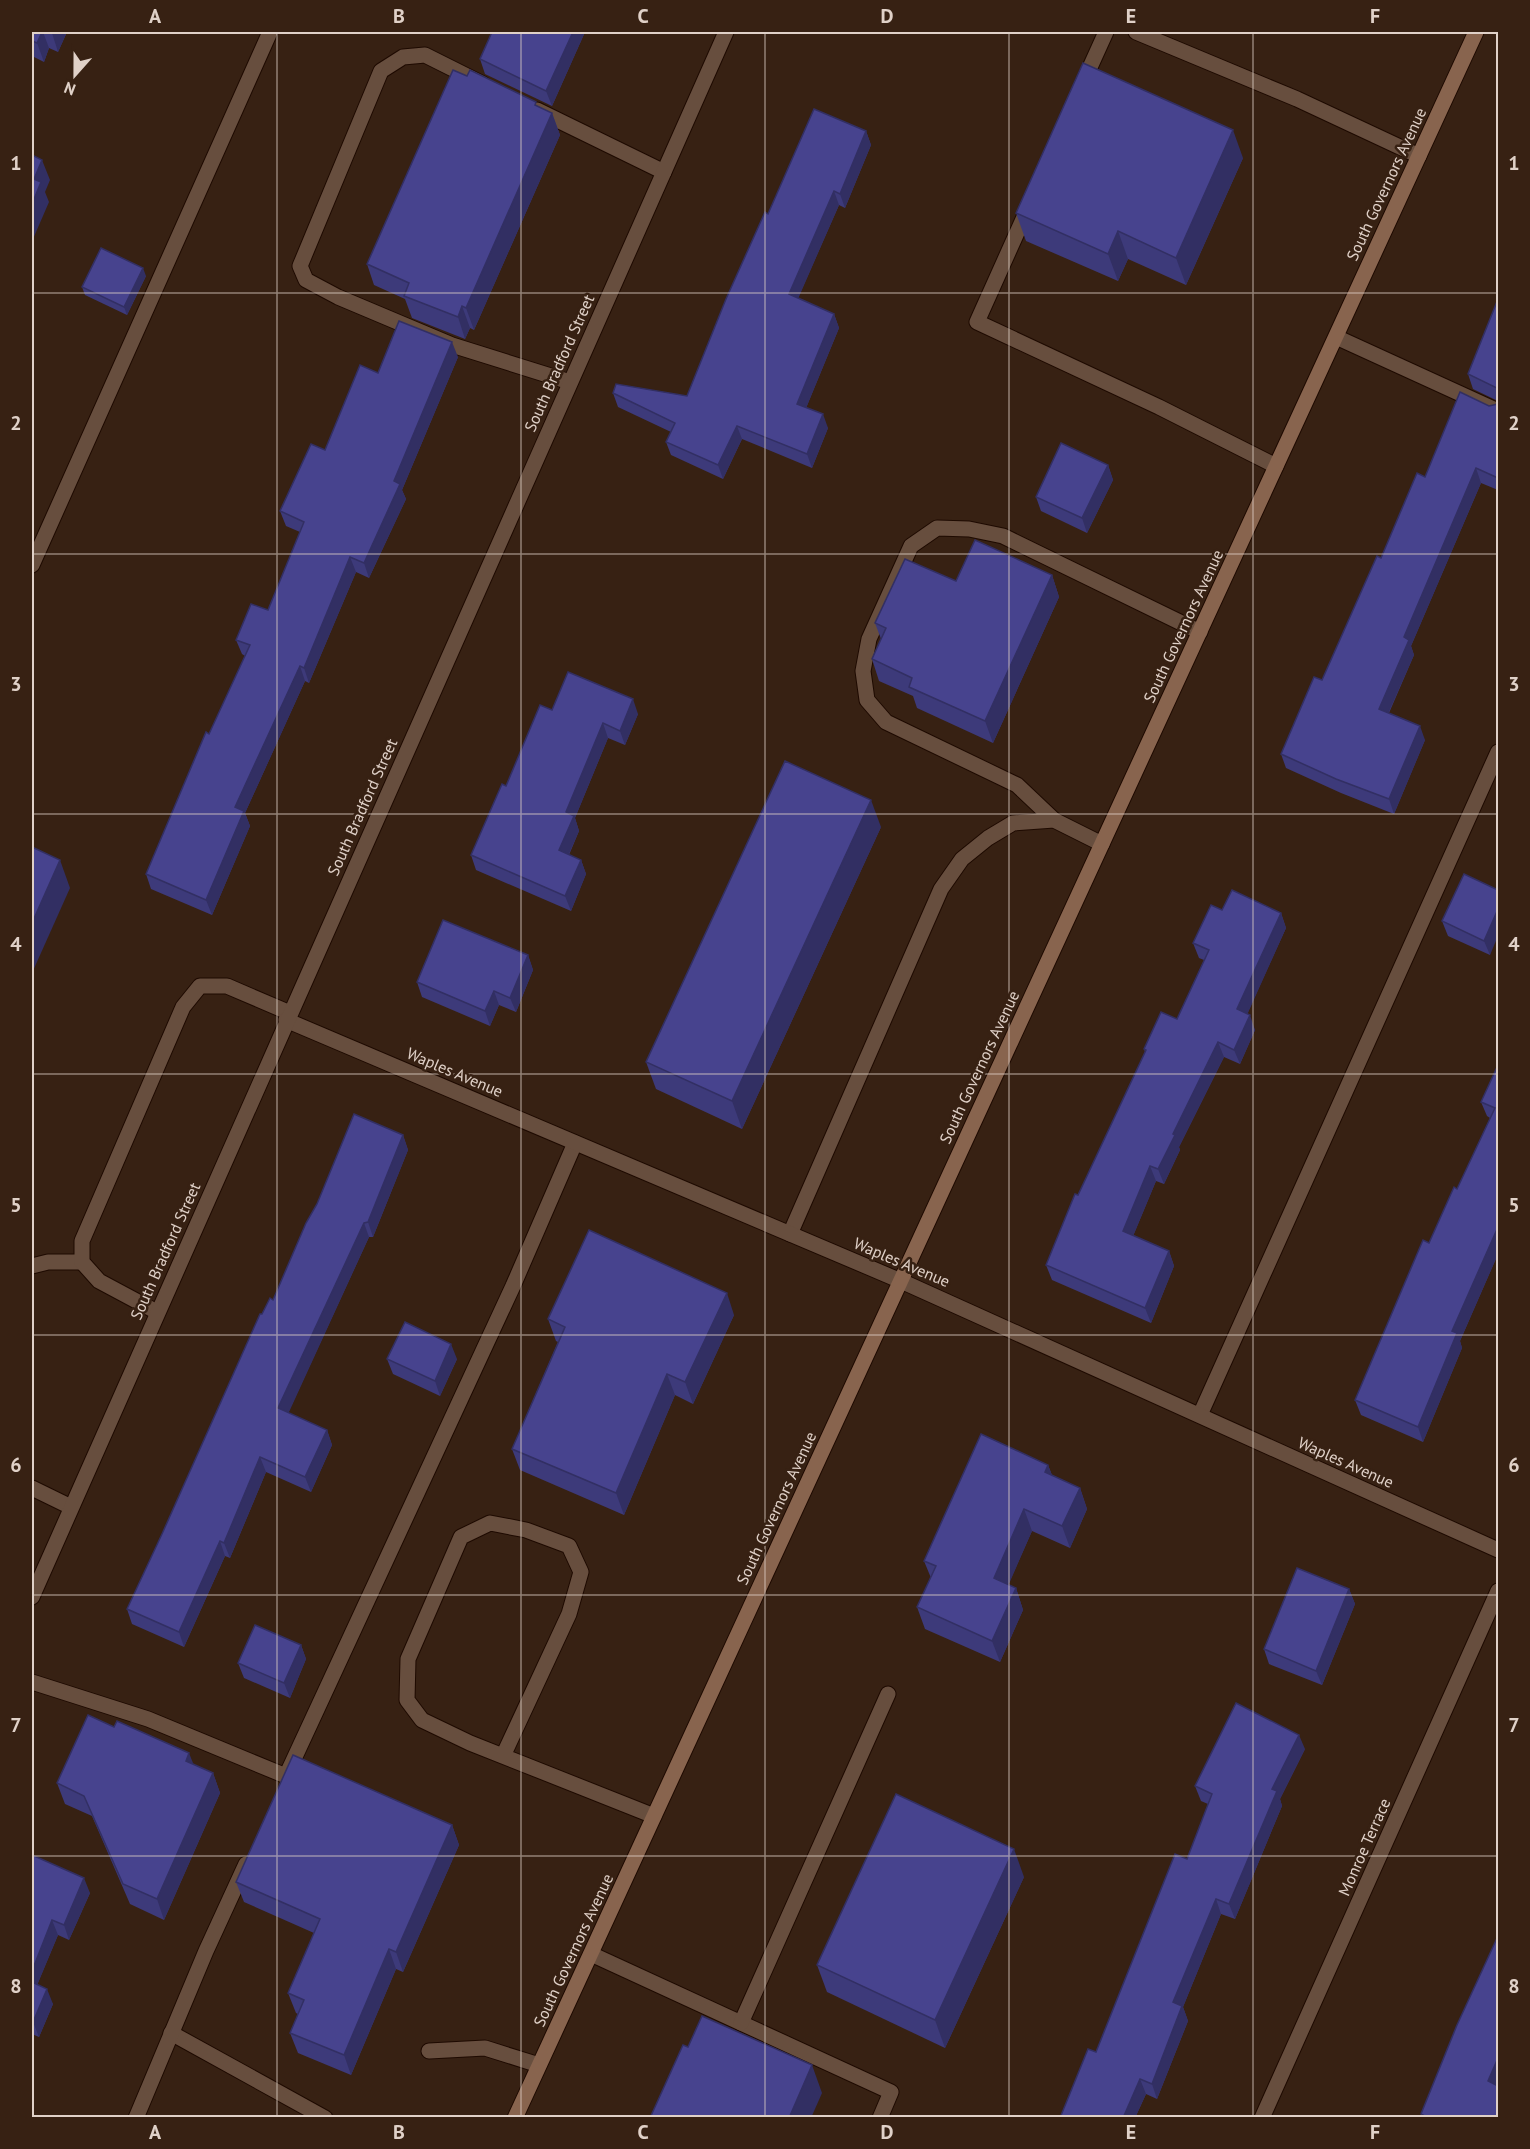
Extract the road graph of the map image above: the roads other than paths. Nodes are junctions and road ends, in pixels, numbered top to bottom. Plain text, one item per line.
1 (270, 32) edge
2 (726, 32) edge
3 (1106, 32) edge
4 (1136, 32) edge
5 (1476, 32) edge
6 (499, 91) edge
7 (1077, 96) edge
8 (520, 102) edge
9 (1419, 156) junction
10 (664, 172) junction
11 (1034, 193) edge
12 (1336, 337) junction
13 (570, 382) junction
14 (1498, 411) edge
15 (1276, 466) junction
16 (32, 566) edge
17 (1200, 632) junction
18 (1498, 752) edge
19 (1054, 820) junction
20 (1102, 844) junction
21 (288, 1016) junction
22 (575, 1143) junction
23 (790, 1234) junction
24 (82, 1262) junction
25 (32, 1266) edge
26 (901, 1281) junction
27 (158, 1312) junction
28 (1200, 1415) junction
29 (32, 1488) edge
30 (71, 1507) junction
31 (1498, 1550) edge
32 (1498, 1591) edge
33 (32, 1597) edge
34 (32, 1682) edge
35 (888, 1694) dead end
36 (503, 1756) junction
37 (654, 1816) junction
38 (252, 1850) edge
39 (591, 1954) junction
40 (741, 2023) junction
41 (171, 2032) junction
42 (429, 2051) dead end
43 (539, 2065) junction
44 (136, 2118) edge
45 (325, 2118) edge
46 (515, 2118) edge
47 (880, 2118) edge
48 (1262, 2118) edge

1 - 16 street
2 - 10 street, South Bradford Street
3 - 7 street
4 - 9 street
5 - 9 main road, South Governors Avenue
6 - 13 street
8 - 10 street
9 - 12 main road, South Governors Avenue
10 - 13 street, South Bradford Street
11 - 15 street
12 - 14 street
12 - 15 main road, South Governors Avenue
13 - 21 street, South Bradford Street
15 - 17 main road, South Governors Avenue
17 - 19 street
17 - 20 main road, South Governors Avenue
18 - 28 street
19 - 20 street
19 - 23 street
20 - 26 main road, South Governors Avenue
21 - 22 street, Waples Avenue
21 - 24 street, Waples Avenue
21 - 27 street, South Bradford Street
22 - 23 street, Waples Avenue
22 - 34 street
23 - 26 street, Waples Avenue
24 - 25 street
24 - 27 street
26 - 28 street, Waples Avenue
26 - 37 main road, South Governors Avenue
27 - 30 street, South Bradford Street
28 - 31 street, Waples Avenue
29 - 30 street
30 - 33 street, South Bradford Street
32 - 48 street, Monroe Terrace
35 - 40 street
36 - 36 street
36 - 37 street
37 - 39 main road, South Governors Avenue
38 - 41 street
39 - 40 street
39 - 43 main road, South Governors Avenue
40 - 47 street
41 - 44 street
41 - 45 street
42 - 43 street
43 - 46 main road, South Governors Avenue

